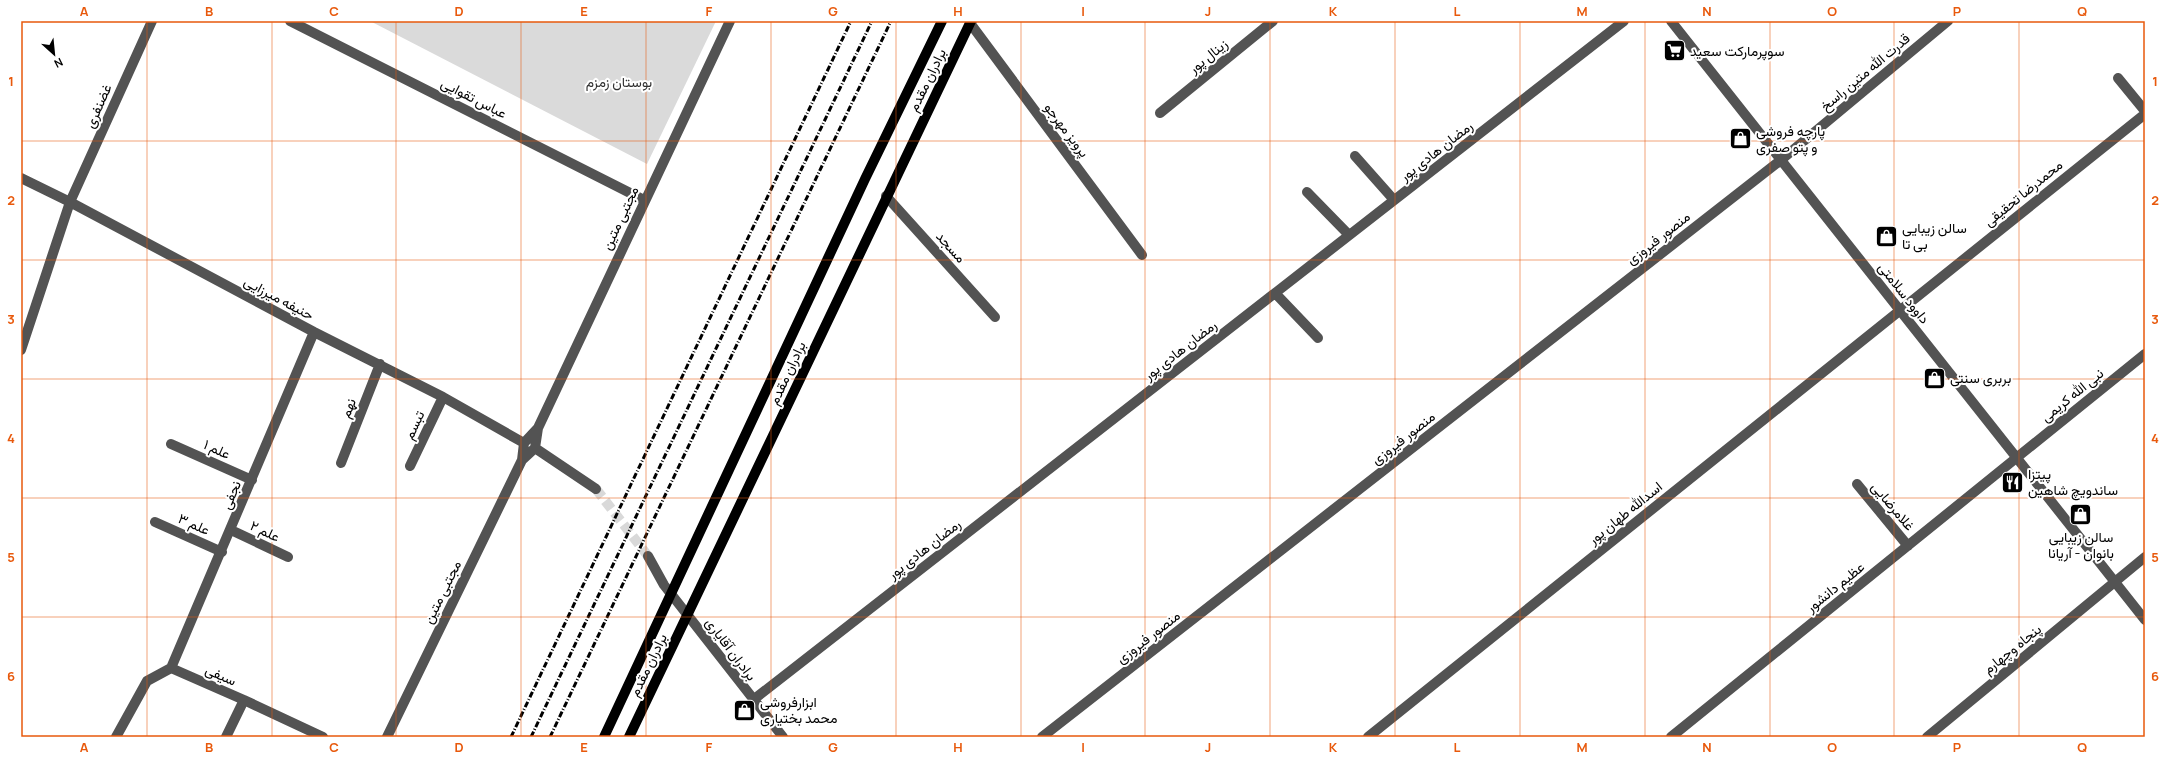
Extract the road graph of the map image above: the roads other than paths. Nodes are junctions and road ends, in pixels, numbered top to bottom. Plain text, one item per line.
1 (152, 21) edge
2 (290, 21) edge
3 (730, 21) edge
4 (942, 21) edge
5 (1273, 21) edge
6 (1624, 21) edge
7 (1671, 21) edge
8 (1948, 21) edge
9 (971, 22) edge
10 (2118, 78) dead end
11 (2145, 112) edge
12 (1160, 113) dead end
13 (1355, 156) dead end
14 (1781, 160) junction
15 (21, 178) edge
16 (1307, 192) dead end
17 (886, 196) junction
18 (644, 200) junction
19 (1394, 200) junction
20 (70, 202) junction
21 (1349, 235) junction
22 (1142, 255) dead end
23 (1276, 293) junction
24 (1900, 310) junction
25 (995, 317) dead end
26 (314, 332) junction
27 (1318, 338) dead end
28 (21, 350) edge
29 (2145, 354) edge
30 (380, 364) junction
31 (443, 396) junction
32 (538, 428) junction
33 (524, 443) junction
34 (171, 444) dead end
35 (535, 448) junction
36 (2017, 458) junction
37 (522, 460) junction
38 (341, 463) dead end
39 (410, 466) dead end
40 (252, 480) junction
41 (1857, 484) dead end
42 (596, 489) tunnel mouth
43 (155, 522) dead end
44 (231, 530) junction
45 (1908, 546) junction
46 (222, 552) junction
47 (648, 556) tunnel mouth
48 (288, 557) dead end
49 (2145, 557) edge
50 (2115, 582) junction
51 (671, 594) junction
52 (688, 615) junction
53 (2145, 620) edge
54 (171, 668) junction
55 (244, 700) junction
56 (753, 700) junction
57 (116, 737) edge
58 (226, 737) edge
59 (323, 737) edge
60 (387, 737) edge
61 (604, 737) edge
62 (629, 737) edge
63 (783, 737) edge
64 (1042, 737) edge
65 (1368, 737) edge
66 (1671, 737) edge
67 (1927, 737) edge

1 - 20 street, غضنفری
2 - 18 street, عباس تقوایی
3 - 18 street, مجتبی متین
4 - 51 main road, برادران مقدم
5 - 12 street, زینال پور
6 - 19 street, رمضان هادی پور
7 - 14 street, داوود سلامتی
8 - 14 street, قدرت الله متین راسخ
9 - 17 main road, برادران مقدم
9 - 22 street, پرویز مهرجو
10 - 11 street
11 - 24 street, محمدرضا تحقیقی
13 - 19 street
14 - 24 street, داوود سلامتی
14 - 64 street, منصور فیروزی
15 - 20 street, حنیفه میرزایی
16 - 21 street
17 - 25 street, مسجد
17 - 52 main road, برادران مقدم
18 - 32 street, مجتبی متین
19 - 21 street, رمضان هادی پور
20 - 26 street, حنیفه میرزایی
20 - 28 street, غضنفری
21 - 23 street, رمضان هادی پور
23 - 27 street
23 - 56 street, رمضان هادی پور
24 - 36 street, داوود سلامتی
24 - 65 street, اسدالله طهان پور
26 - 30 street, حنیفه میرزایی
26 - 40 street, نجفی
29 - 36 street, نبی الله کریمی
30 - 31 street, حنیفه میرزایی
30 - 38 street, نهم
31 - 33 street, حنیفه میرزایی
31 - 39 street, تبسم
32 - 33 street
32 - 35 street
33 - 37 street
34 - 40 street, علم ۱
35 - 37 street
35 - 42 street
36 - 45 street, عظیم دانشور
36 - 50 street, داوود سلامتی
37 - 60 street, مجتبی متین
40 - 44 street, نجفی
41 - 45 street, غلامرضایی
43 - 46 street, علم ۳
44 - 46 street, نجفی
44 - 48 street, علم ۲
45 - 66 street, عظیم دانشور
46 - 54 street, نجفی
47 - 51 street, برادران آقایاری
49 - 50 street, پنجاه وچهارم
50 - 53 street, داوود سلامتی
50 - 67 street, پنجاه وچهارم
51 - 52 street, برادران آقایاری
51 - 61 main road, برادران مقدم
52 - 56 street, برادران آقایاری
52 - 62 main road, برادران مقدم
54 - 55 street, سیفی
54 - 57 street
55 - 58 street, سیفی
55 - 59 street
56 - 63 street, برادران آقایاری

